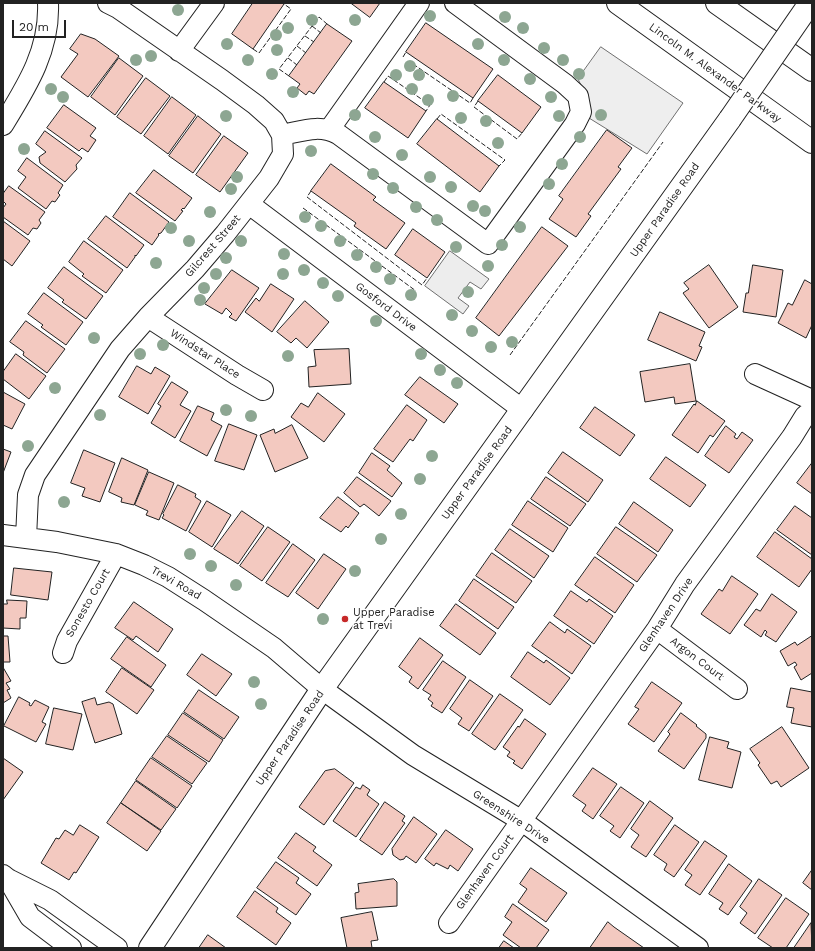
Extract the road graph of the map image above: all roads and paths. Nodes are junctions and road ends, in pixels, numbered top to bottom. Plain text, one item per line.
1 (48, 3) edge
2 (108, 3) edge
3 (214, 3) edge
4 (420, 3) edge
5 (455, 3) edge
6 (618, 3) edge
7 (717, 3) edge
8 (810, 3) edge
9 (179, 51) junction
10 (812, 70) edge
11 (3, 125) edge
12 (329, 130) junction
13 (282, 135) junction
14 (812, 142) edge
15 (249, 204) junction
16 (148, 317) junction
17 (755, 374) dead end
18 (263, 390) dead end
19 (812, 400) edge
20 (523, 410) junction
21 (812, 410) edge
22 (3, 536) edge
23 (26, 538) junction
24 (116, 554) junction
25 (657, 629) junction
26 (63, 653) dead end
27 (322, 689) junction
28 (737, 689) dead end
29 (522, 821) junction
30 (5, 877) edge
31 (449, 923) dead end
32 (71, 948) edge
33 (117, 948) edge
34 (150, 948) edge
35 (698, 948) edge

1 - 11 street
2 - 9 street
3 - 9 street
4 - 12 street
5 - 12 street
6 - 14 main road, Lincoln M. Alexander Parkway
7 - 10 main road
8 - 20 main road, Upper Paradise Road, bridge
9 - 13 street
12 - 13 street
13 - 15 street, Gilcrest Street
15 - 16 street, Gilcrest Street
15 - 20 street, Gosford Drive
16 - 18 street, Windstar Place
16 - 23 street, Gilcrest Street
17 - 19 street
20 - 27 main road, Upper Paradise Road
21 - 25 street, Glenhaven Drive
22 - 23 street, Trevi Road
23 - 24 street, Trevi Road
24 - 26 street, Sonesto Court
24 - 27 street, Trevi Road
25 - 28 street, Argon Court
25 - 29 street, Glenhaven Drive
27 - 29 street, Greenshire Drive
27 - 34 main road, Upper Paradise Road
29 - 31 street, Glenhaven Court
29 - 35 street, Greenshire Drive
30 - 32 street
30 - 33 street

